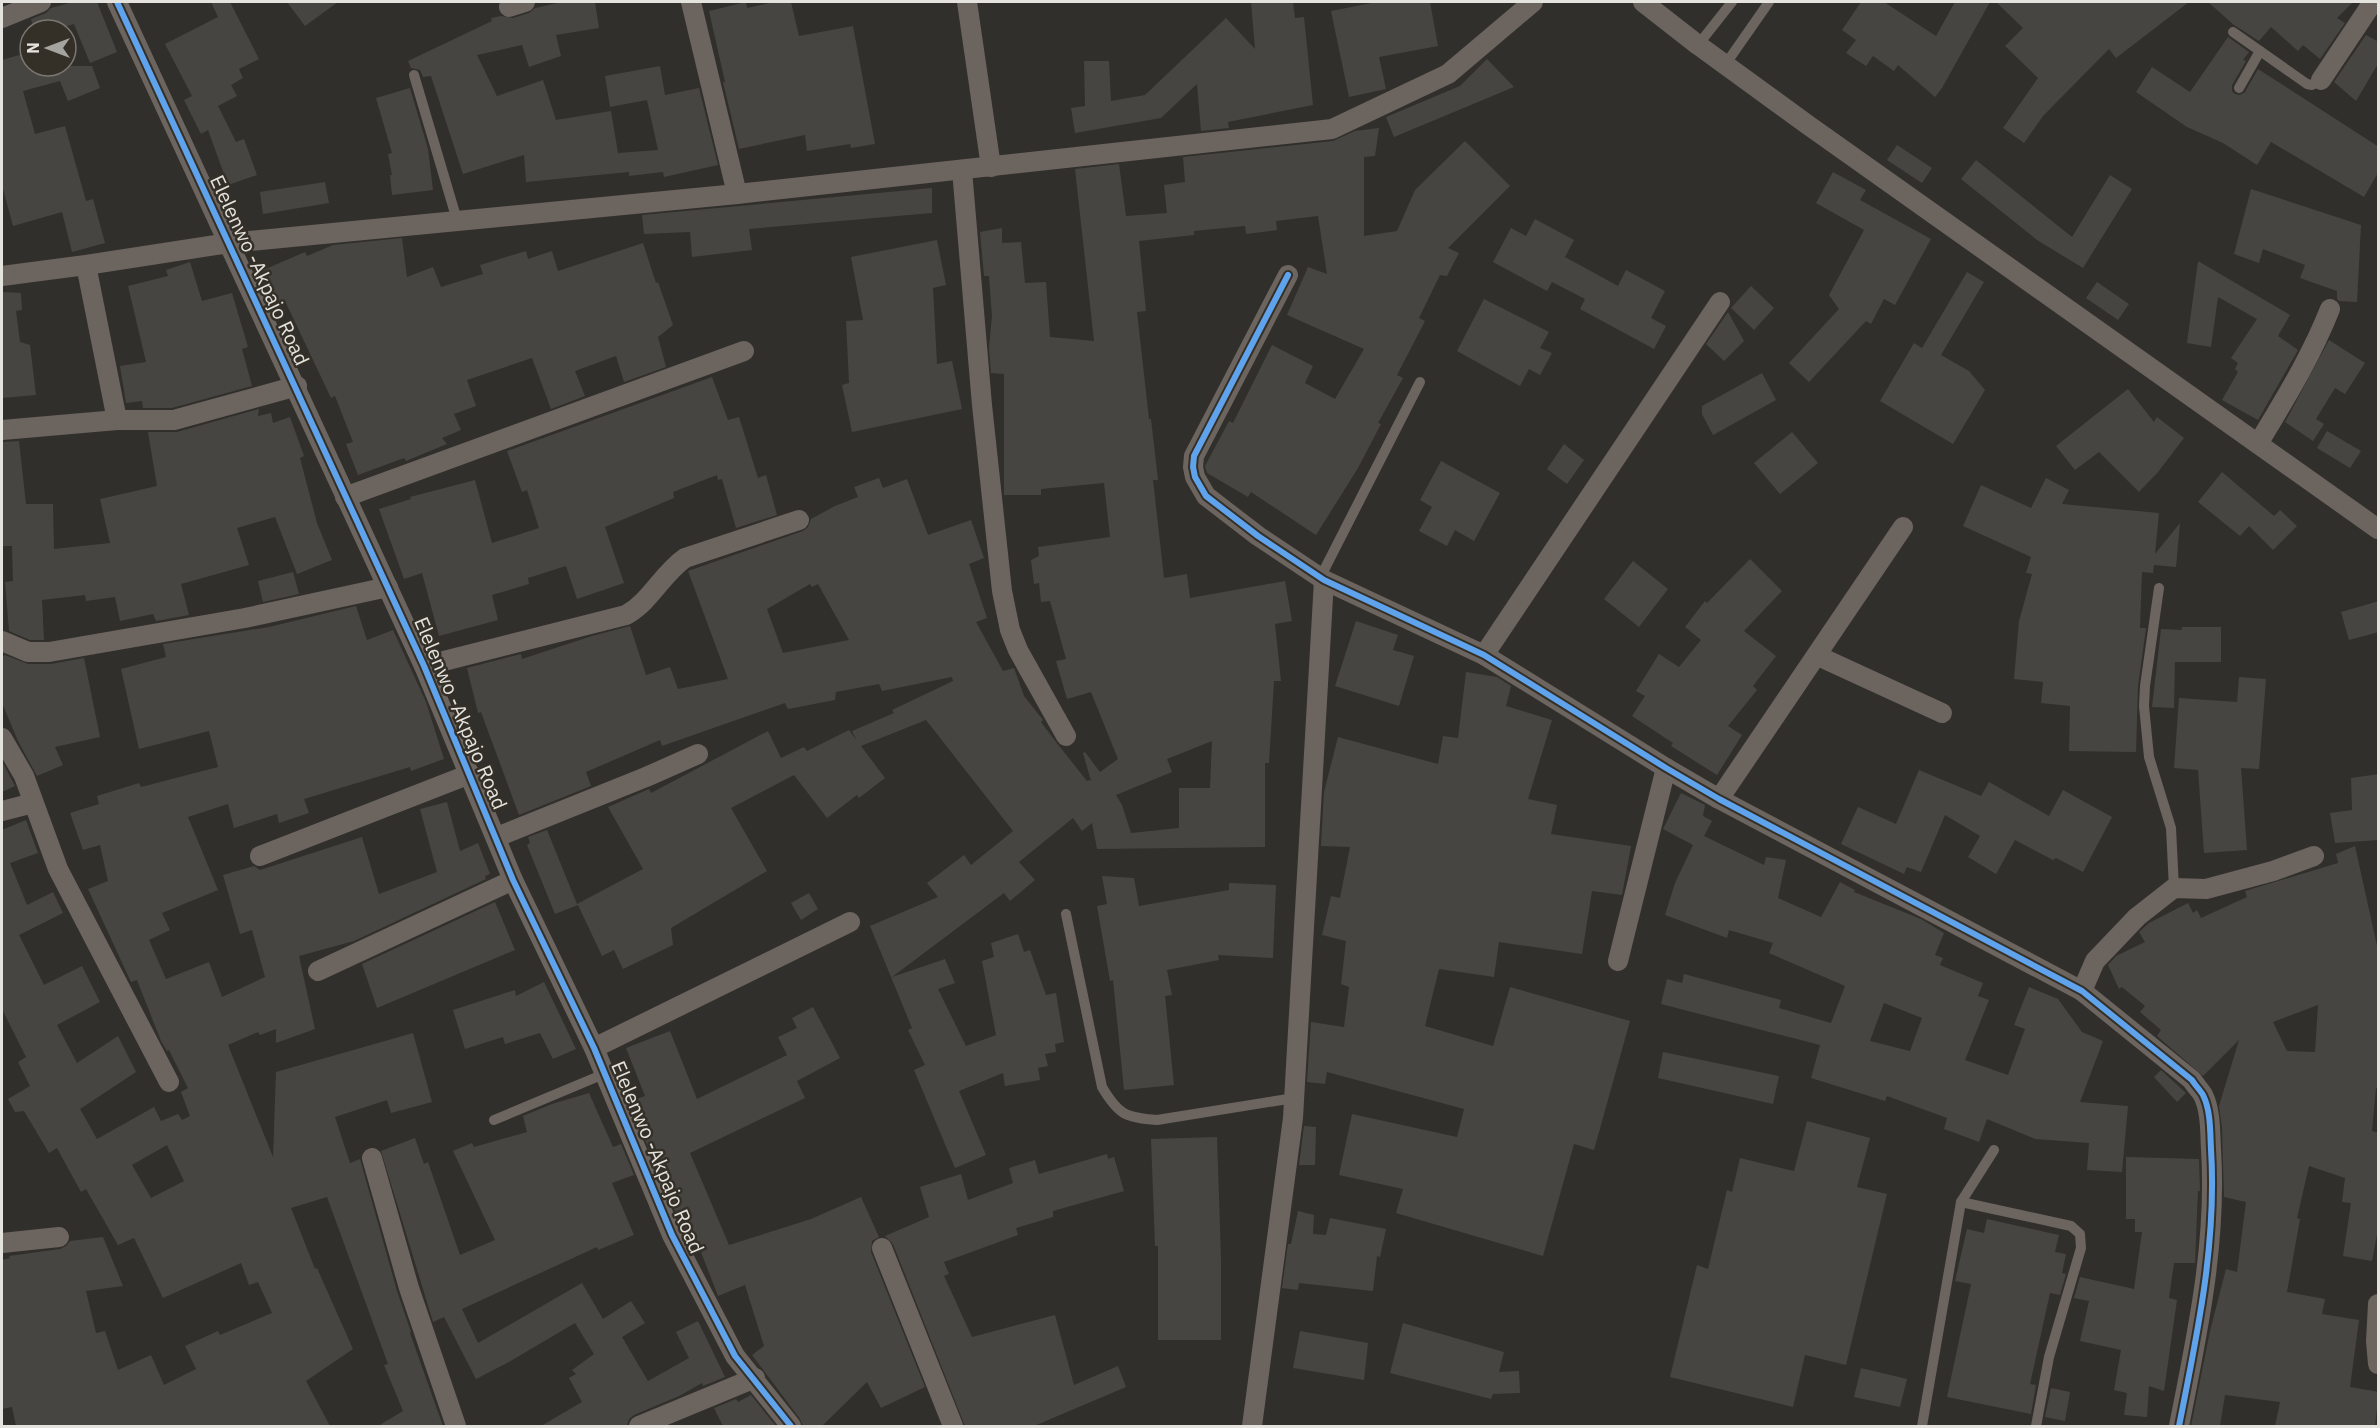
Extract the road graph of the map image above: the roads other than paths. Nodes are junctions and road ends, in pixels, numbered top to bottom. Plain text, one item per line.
1 (41, 2) edge
2 (117, 2) edge
3 (691, 2) edge
4 (967, 2) edge
5 (1533, 2) edge
6 (1643, 2) edge
7 (1732, 2) edge
8 (1769, 2) edge
9 (2373, 2) edge
10 (2, 18) edge
11 (2233, 32) dead end
12 (1698, 45) junction
13 (2260, 51) junction
14 (1725, 65) junction
15 (414, 75) dead end
16 (2321, 80) joint
17 (2239, 88) dead end
18 (991, 167) junction
19 (962, 170) junction
20 (737, 194) junction
21 (457, 220) junction
22 (229, 243) junction
23 (86, 266) junction
24 (1288, 275) dead end
25 (2, 276) edge
26 (1720, 302) dead end
27 (2330, 309) dead end
28 (744, 351) dead end
29 (1420, 382) dead end
30 (297, 386) junction
31 (117, 420) junction
32 (2, 430) edge
33 (2258, 444) junction
34 (345, 497) junction
35 (799, 520) dead end
36 (1904, 527) dead end
37 (2379, 529) edge
38 (1322, 579) junction
39 (388, 587) junction
40 (2159, 588) dead end
41 (2, 641) edge
42 (1484, 655) junction
43 (1818, 656) junction
44 (424, 666) junction
45 (1942, 713) dead end
46 (1066, 736) dead end
47 (2, 738) edge
48 (698, 754) dead end
49 (1666, 768) junction
50 (470, 774) junction
51 (1719, 799) junction
52 (33, 803) junction
53 (2, 811) edge
54 (497, 837) junction
55 (260, 856) dead end
56 (2314, 856) dead end
57 (513, 880) junction
58 (2174, 888) junction
59 (1066, 915) dead end
60 (850, 922) dead end
61 (1618, 961) dead end
62 (318, 971) dead end
63 (2082, 991) junction
64 (594, 1048) junction
65 (604, 1074) junction
66 (169, 1082) dead end
67 (1294, 1098) junction
68 (494, 1120) dead end
69 (1994, 1150) dead end
70 (372, 1158) dead end
71 (1961, 1202) junction
72 (59, 1237) dead end
73 (2, 1243) edge
74 (882, 1248) dead end
75 (2379, 1304) edge
76 (2379, 1364) edge
77 (755, 1378) junction
78 (456, 1426) edge
79 (639, 1426) edge
80 (791, 1426) edge
81 (953, 1426) edge
82 (1252, 1426) edge
83 (1922, 1426) edge
84 (2036, 1426) edge
85 (2179, 1426) edge

1 - 10 street
2 - 22 street, Elelenwo -Akpajo Road
3 - 20 street
4 - 18 street
5 - 18 street
6 - 12 street
7 - 12 lane
8 - 14 lane
9 - 16 street
11 - 13 lane
12 - 14 street
13 - 16 lane
13 - 17 lane
14 - 33 street
15 - 21 lane
18 - 19 street
19 - 20 street
19 - 46 street
20 - 21 street
21 - 22 street
22 - 23 street
22 - 30 street, Elelenwo -Akpajo Road
23 - 25 street
23 - 31 street
24 - 38 street
26 - 42 street
27 - 33 street
28 - 34 street
29 - 38 lane
30 - 31 street
30 - 34 street, Elelenwo -Akpajo Road
31 - 32 street
33 - 37 street
34 - 39 street, Elelenwo -Akpajo Road
35 - 44 street
36 - 43 street
38 - 42 street
38 - 67 street
39 - 41 street
39 - 44 street, Elelenwo -Akpajo Road
40 - 58 lane
42 - 49 street
43 - 45 street
43 - 51 street
44 - 50 street, Elelenwo -Akpajo Road
47 - 52 street
48 - 54 street
49 - 51 street
49 - 61 street
50 - 54 street, Elelenwo -Akpajo Road
50 - 55 street
51 - 63 street
52 - 53 street
52 - 66 street
54 - 57 street, Elelenwo -Akpajo Road
56 - 58 street
57 - 62 street
57 - 64 street, Elelenwo -Akpajo Road
58 - 63 street
59 - 67 lane
60 - 64 street
63 - 85 street
64 - 65 street, Elelenwo -Akpajo Road
65 - 68 lane
65 - 77 street, Elelenwo -Akpajo Road
67 - 82 street
69 - 71 lane
70 - 78 street
71 - 83 lane
71 - 84 lane
72 - 73 street
74 - 81 street
75 - 76 street
77 - 79 street
77 - 80 street, Elelenwo -Akpajo Road

